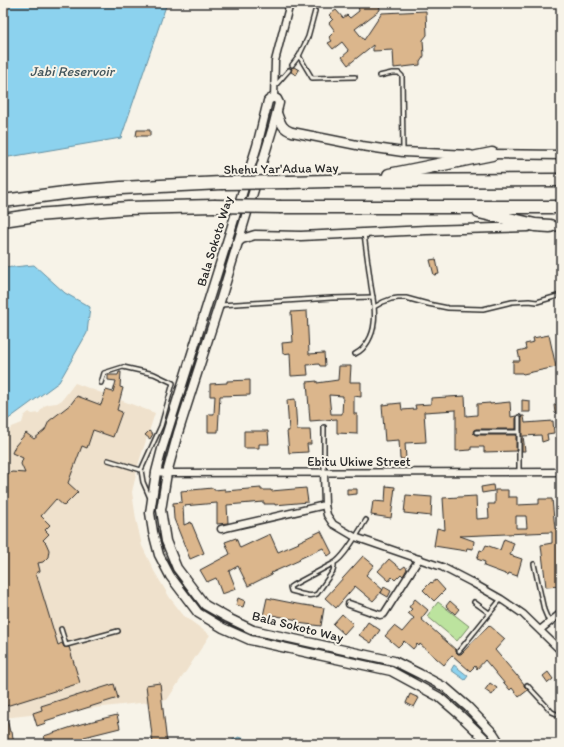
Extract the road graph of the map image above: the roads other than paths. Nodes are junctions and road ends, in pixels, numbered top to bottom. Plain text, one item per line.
1 (290, 3) edge
2 (315, 11) dead end
3 (298, 56) junction
4 (292, 65) dead end
5 (288, 70) dead end
6 (379, 76) dead end
7 (355, 77) dead end
8 (274, 88) junction
9 (274, 98) junction
10 (277, 113) junction
11 (271, 132) junction
12 (292, 132) junction
13 (257, 146) junction
14 (403, 152) junction
15 (492, 154) junction
16 (561, 155) edge
17 (561, 180) edge
18 (328, 181) junction
19 (3, 201) edge
20 (408, 207) junction
21 (561, 207) edge
22 (236, 213) junction
23 (3, 220) edge
24 (555, 226) edge
25 (242, 230) junction
26 (364, 233) junction
27 (255, 235) junction
28 (237, 243) junction
29 (561, 295) edge
30 (373, 297) junction
31 (219, 305) junction
32 (374, 307) junction
33 (355, 354) dead end
34 (101, 383) dead end
35 (173, 383) junction
36 (182, 385) junction
37 (519, 417) dead end
38 (324, 427) dead end
39 (476, 432) dead end
40 (519, 432) junction
41 (108, 460) dead end
42 (141, 470) junction
43 (156, 472) junction
44 (324, 472) junction
45 (519, 472) junction
46 (561, 472) edge
47 (167, 473) junction
48 (151, 502) junction
49 (324, 505) junction
50 (366, 520) dead end
51 (221, 530) dead end
52 (355, 537) junction
53 (419, 559) junction
54 (334, 563) junction
55 (534, 564) dead end
56 (501, 599) junction
57 (474, 602) dead end
58 (349, 604) dead end
59 (561, 612) edge
60 (489, 614) junction
61 (549, 623) junction
62 (61, 629) dead end
63 (118, 630) dead end
64 (540, 630) junction
65 (459, 651) dead end
66 (561, 651) edge
67 (527, 685) dead end
68 (561, 716) edge
69 (488, 744) edge
70 (500, 744) edge

1 - 8 street
2 - 3 lane
3 - 4 lane
3 - 7 lane
5 - 8 lane
6 - 14 lane
8 - 9 street
9 - 10 street, Bala Sokoto Way
9 - 13 street, Bala Sokoto Way
10 - 11 street, Bala Sokoto Way
10 - 12 street
11 - 12 street
11 - 13 street
11 - 25 street, Bala Sokoto Way
12 - 14 street
13 - 22 street, Bala Sokoto Way
14 - 15 street
15 - 16 street
15 - 18 highway
17 - 18 highway, Shehu Yar'Adua Way
18 - 19 highway, Shehu Yar'Adua Way, bridge
20 - 21 highway
20 - 23 highway, bridge
20 - 24 highway
22 - 25 street
22 - 36 street, Bala Sokoto Way
24 - 26 street
25 - 27 street
25 - 28 street, Bala Sokoto Way
26 - 27 street
26 - 30 lane
27 - 28 street
28 - 31 street, Bala Sokoto Way
29 - 32 lane
30 - 31 lane
30 - 32 lane
31 - 47 street, Bala Sokoto Way
32 - 33 lane
34 - 35 lane
35 - 36 lane
35 - 42 lane
36 - 43 street, Bala Sokoto Way
37 - 40 lane
38 - 44 lane
39 - 40 lane
40 - 45 lane
41 - 42 lane
42 - 48 lane
43 - 47 street, Ebitu Ukiwe Street
43 - 48 street, Bala Sokoto Way
44 - 45 street, Ebitu Ukiwe Street
44 - 47 street, Ebitu Ukiwe Street
44 - 49 street
45 - 46 street, Ebitu Ukiwe Street
47 - 70 street, Bala Sokoto Way
48 - 69 street, Bala Sokoto Way
49 - 51 street
49 - 52 street
50 - 52 lane
52 - 53 street
52 - 54 lane
53 - 56 street
53 - 58 street
54 - 54 lane
55 - 61 lane
56 - 60 lane
56 - 64 street
57 - 60 lane
59 - 61 street
60 - 65 lane
61 - 64 street
62 - 63 lane
64 - 66 street
67 - 68 lane

